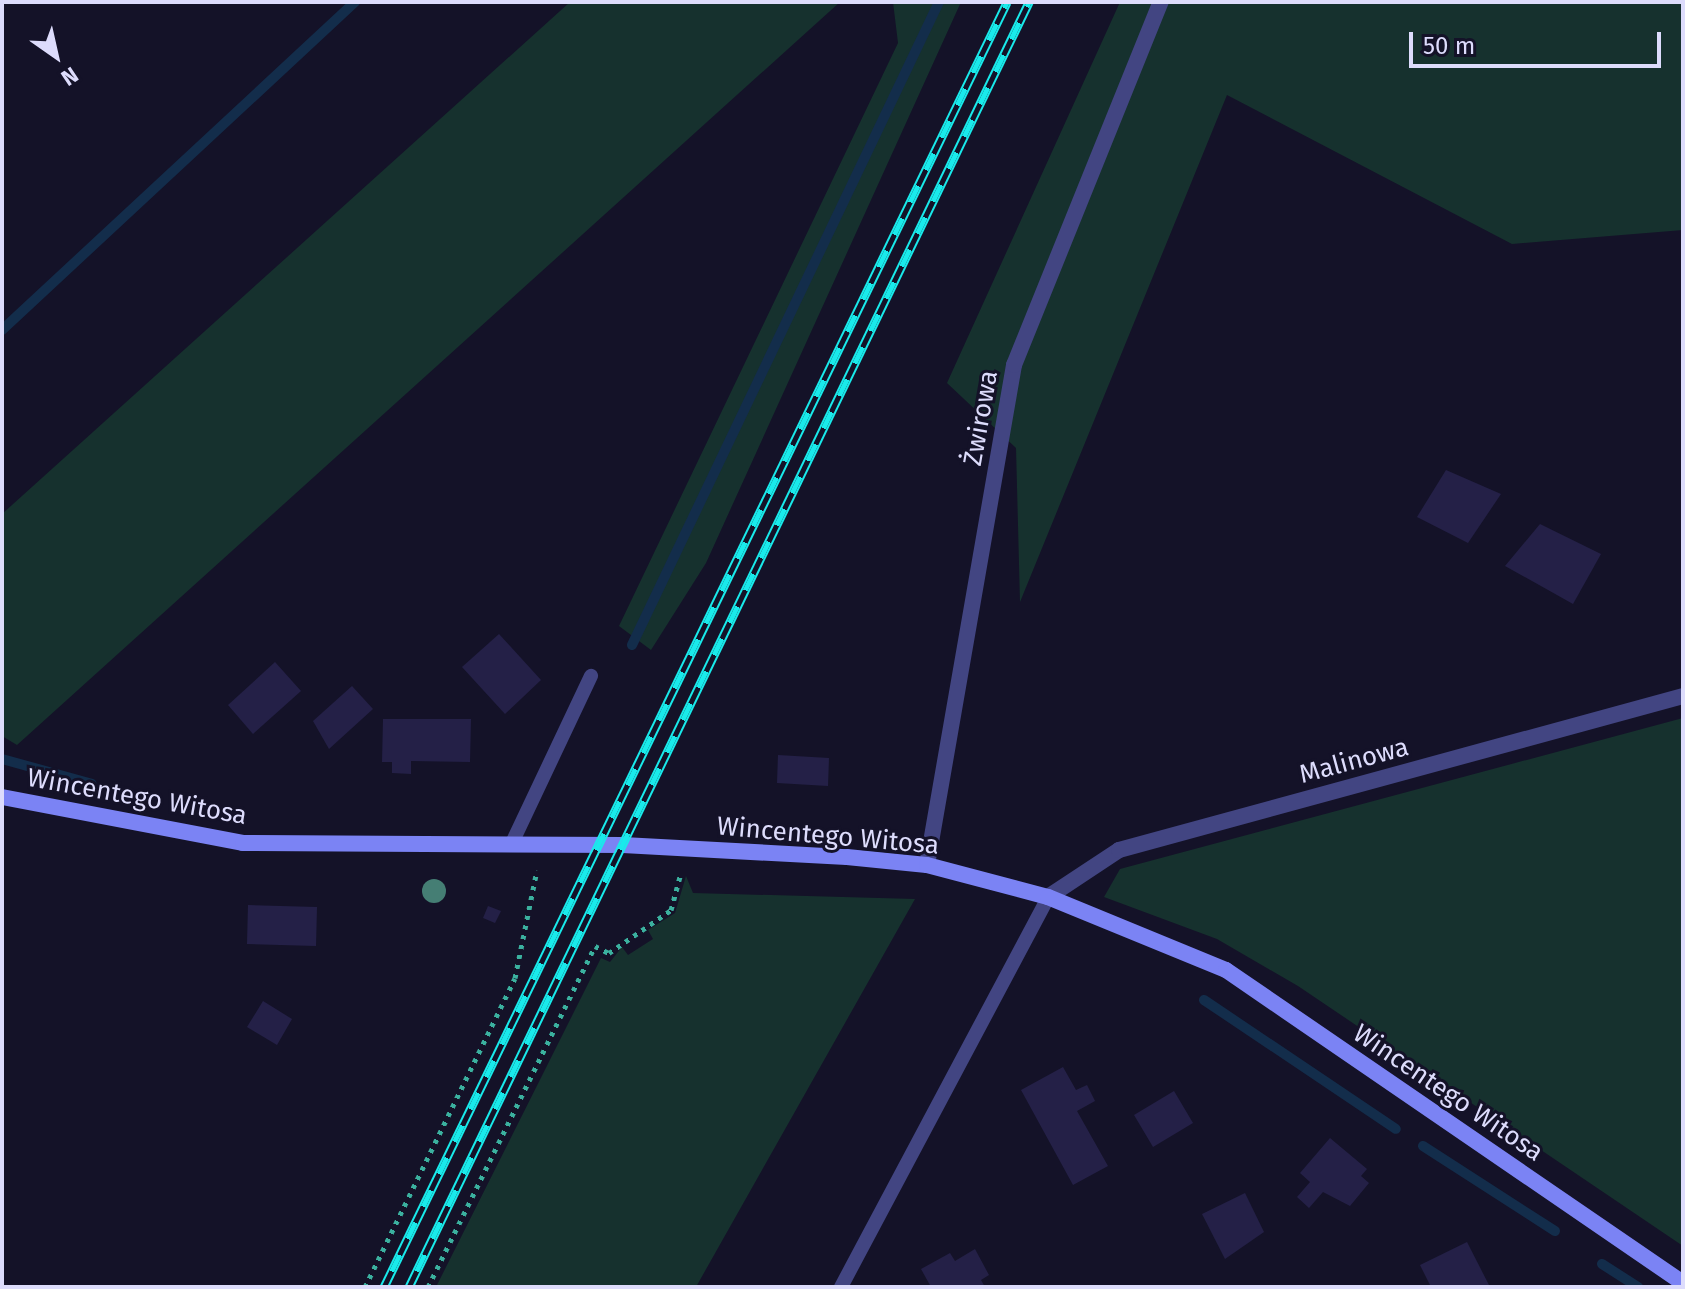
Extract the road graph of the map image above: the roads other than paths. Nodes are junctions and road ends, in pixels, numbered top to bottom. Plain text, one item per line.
1 (1161, 2) edge
2 (591, 676) dead end
3 (1683, 696) edge
4 (2, 797) edge
5 (512, 843) junction
6 (927, 865) junction
7 (1048, 897) junction
8 (1683, 1283) edge
9 (841, 1287) edge

1 - 6 street, Żwirowa
2 - 5 lane
3 - 7 street, Malinowa
4 - 5 street, Wincentego Witosa
5 - 6 street, Wincentego Witosa
6 - 7 street, Wincentego Witosa
7 - 8 street, Wincentego Witosa
7 - 9 lane

